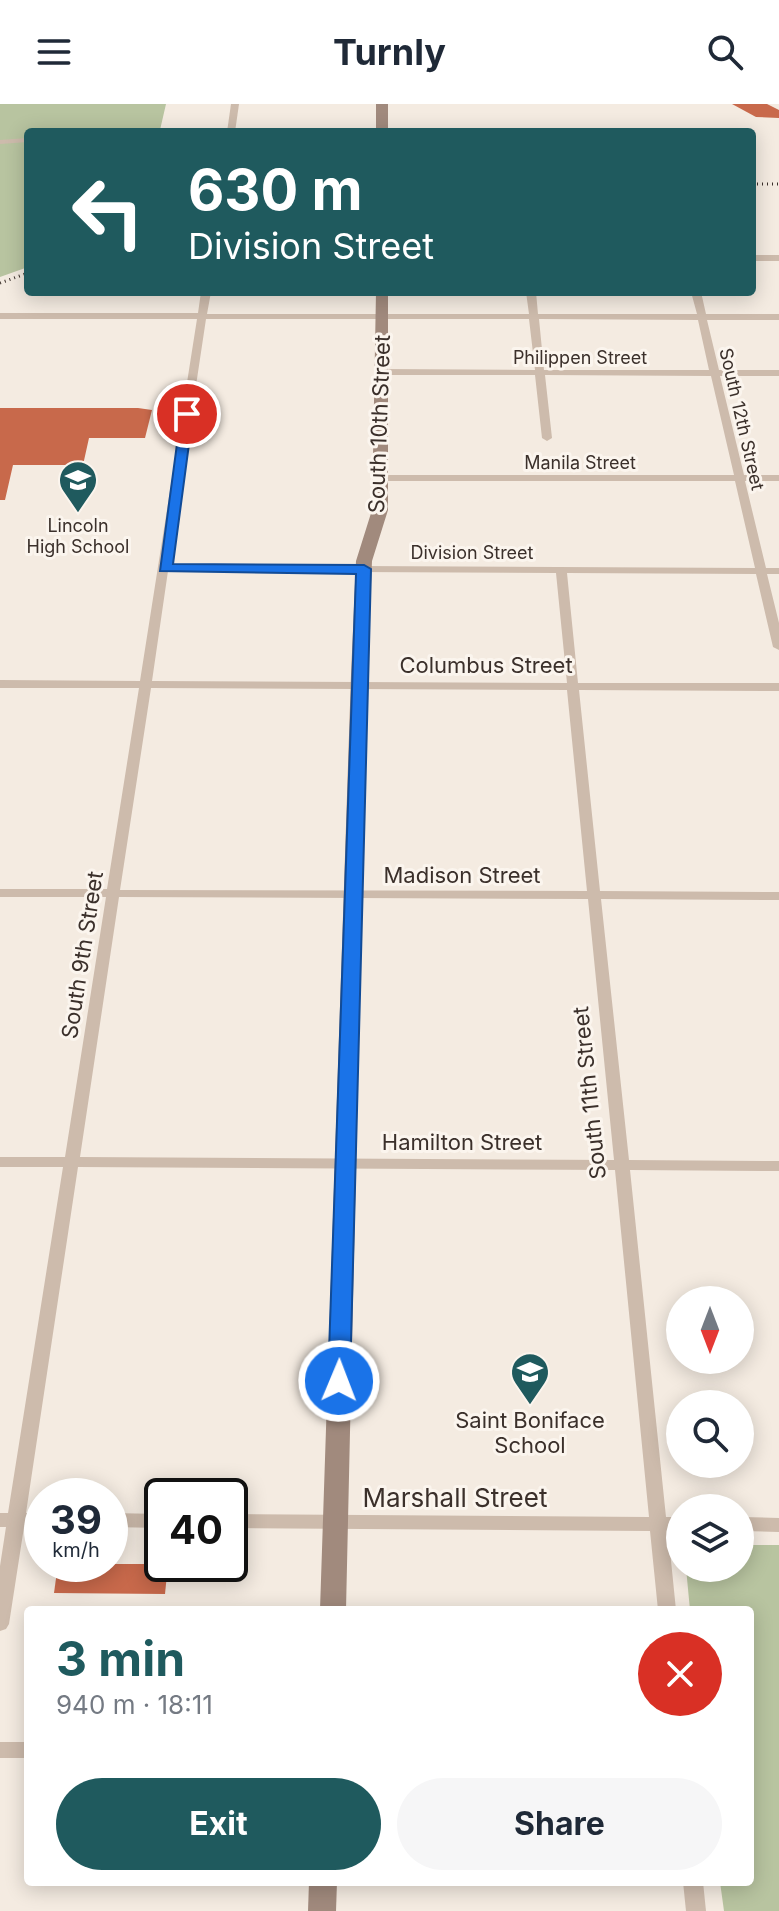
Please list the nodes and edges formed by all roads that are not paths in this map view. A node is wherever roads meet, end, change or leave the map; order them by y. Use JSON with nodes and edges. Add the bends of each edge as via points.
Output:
{"nodes":[{"id":1,"x":235,"y":104,"type":"edge"},
{"id":2,"x":382,"y":104,"type":"edge"},
{"id":3,"x":232,"y":128,"type":"edge"},
{"id":4,"x":382,"y":128,"type":"edge"},
{"id":5,"x":24,"y":140,"type":"edge"},
{"id":6,"x":0,"y":142,"type":"edge"},
{"id":7,"x":756,"y":258,"type":"edge"},
{"id":8,"x":779,"y":258,"type":"edge"},
{"id":9,"x":206,"y":296,"type":"edge"},
{"id":10,"x":382,"y":296,"type":"edge"},
{"id":11,"x":531,"y":296,"type":"edge"},
{"id":12,"x":697,"y":296,"type":"edge"},
{"id":13,"x":0,"y":316,"type":"edge"},
{"id":14,"x":203,"y":316,"type":"junction"},
{"id":15,"x":382,"y":316,"type":"junction"},
{"id":16,"x":533,"y":316,"type":"junction"},
{"id":17,"x":702,"y":317,"type":"junction"},
{"id":18,"x":779,"y":317,"type":"edge"},
{"id":19,"x":381,"y":372,"type":"junction"},
{"id":20,"x":541,"y":373,"type":"junction"},
{"id":21,"x":714,"y":373,"type":"junction"},
{"id":22,"x":779,"y":373,"type":"edge"},
{"id":23,"x":547,"y":438,"type":"dead end"},
{"id":24,"x":381,"y":478,"type":"junction"},
{"id":25,"x":740,"y":478,"type":"junction"},
{"id":26,"x":779,"y":478,"type":"edge"},
{"id":27,"x":165,"y":568,"type":"junction"},
{"id":28,"x":364,"y":569,"type":"junction"},
{"id":29,"x":561,"y":571,"type":"junction"},
{"id":30,"x":762,"y":571,"type":"junction"},
{"id":31,"x":779,"y":571,"type":"edge"},
{"id":32,"x":779,"y":647,"type":"edge"},
{"id":33,"x":0,"y":684,"type":"edge"},
{"id":34,"x":147,"y":684,"type":"junction"},
{"id":35,"x":359,"y":685,"type":"junction"},
{"id":36,"x":572,"y":686,"type":"junction"},
{"id":37,"x":779,"y":687,"type":"edge"},
{"id":38,"x":0,"y":893,"type":"edge"},
{"id":39,"x":113,"y":893,"type":"junction"},
{"id":40,"x":353,"y":894,"type":"junction"},
{"id":41,"x":593,"y":896,"type":"junction"},
{"id":42,"x":779,"y":896,"type":"edge"},
{"id":43,"x":0,"y":1162,"type":"edge"},
{"id":44,"x":72,"y":1163,"type":"junction"},
{"id":45,"x":343,"y":1163,"type":"junction"},
{"id":46,"x":621,"y":1164,"type":"junction"},
{"id":47,"x":779,"y":1166,"type":"edge"},
{"id":48,"x":8,"y":1520,"type":"edge"},
{"id":49,"x":248,"y":1521,"type":"edge"},
{"id":50,"x":337,"y":1522,"type":"junction"},
{"id":51,"x":656,"y":1524,"type":"junction"},
{"id":52,"x":666,"y":1524,"type":"edge"},
{"id":53,"x":754,"y":1524,"type":"edge"},
{"id":54,"x":779,"y":1525,"type":"edge"},
{"id":55,"x":333,"y":1606,"type":"edge"},
{"id":56,"x":666,"y":1606,"type":"edge"},
{"id":57,"x":0,"y":1624,"type":"edge"},
{"id":58,"x":0,"y":1750,"type":"edge"},
{"id":59,"x":24,"y":1750,"type":"edge"},
{"id":60,"x":323,"y":1886,"type":"edge"},
{"id":61,"x":693,"y":1886,"type":"edge"},
{"id":62,"x":322,"y":1911,"type":"edge"},
{"id":63,"x":696,"y":1911,"type":"edge"}],
"edges":[{"from":1,"to":3,"type":"street"},
{"from":2,"to":4,"type":"street"},
{"from":5,"to":6,"type":"street"},
{"from":7,"to":8,"type":"street"},
{"from":9,"to":14,"type":"street","name":"South 9th Street"},
{"from":10,"to":15,"type":"street","name":"South 10th Street"},
{"from":11,"to":16,"type":"street"},
{"from":12,"to":17,"type":"street","name":"South 12th Street"},
{"from":13,"to":14,"type":"street"},
{"from":14,"to":15,"type":"street"},
{"from":14,"to":27,"type":"street","name":"South 9th Street"},
{"from":15,"to":16,"type":"street"},
{"from":15,"to":19,"type":"street","name":"South 10th Street"},
{"from":16,"to":17,"type":"street"},
{"from":16,"to":20,"type":"street"},
{"from":17,"to":18,"type":"street"},
{"from":17,"to":21,"type":"street","name":"South 12th Street"},
{"from":19,"to":20,"type":"street","name":"Philippen Street"},
{"from":19,"to":24,"type":"street","name":"South 10th Street"},
{"from":20,"to":21,"type":"street","name":"Philippen Street"},
{"from":20,"to":23,"type":"street"},
{"from":21,"to":22,"type":"street","name":"Philippen Street"},
{"from":21,"to":25,"type":"street","name":"South 12th Street"},
{"from":24,"to":25,"type":"street","name":"Manila Street"},
{"from":24,"to":28,"type":"street","name":"South 10th Street","via":[[380,510]]},
{"from":25,"to":26,"type":"street","name":"Manila Street"},
{"from":25,"to":30,"type":"street","name":"South 12th Street"},
{"from":27,"to":28,"type":"street","name":"Division Street"},
{"from":27,"to":34,"type":"street","name":"South 9th Street"},
{"from":28,"to":29,"type":"street","name":"Division Street"},
{"from":28,"to":35,"type":"street","name":"South 10th Street"},
{"from":29,"to":30,"type":"street","name":"Division Street"},
{"from":29,"to":36,"type":"street","name":"South 11th Street"},
{"from":30,"to":31,"type":"street","name":"Division Street"},
{"from":30,"to":32,"type":"street","name":"South 12th Street"},
{"from":33,"to":34,"type":"street","name":"Columbus Street"},
{"from":34,"to":35,"type":"street","name":"Columbus Street"},
{"from":34,"to":39,"type":"street","name":"South 9th Street"},
{"from":35,"to":36,"type":"street","name":"Columbus Street"},
{"from":35,"to":40,"type":"street","name":"South 10th Street"},
{"from":36,"to":37,"type":"street","name":"Columbus Street"},
{"from":36,"to":41,"type":"street","name":"South 11th Street"},
{"from":38,"to":39,"type":"street","name":"Madison Street"},
{"from":39,"to":40,"type":"street","name":"Madison Street"},
{"from":39,"to":44,"type":"street","name":"South 9th Street"},
{"from":40,"to":41,"type":"street","name":"Madison Street"},
{"from":40,"to":45,"type":"street","name":"South 10th Street"},
{"from":41,"to":42,"type":"street","name":"Madison Street"},
{"from":41,"to":46,"type":"street","name":"South 11th Street"},
{"from":43,"to":44,"type":"street","name":"Hamilton Street"},
{"from":44,"to":45,"type":"street","name":"Hamilton Street"},
{"from":44,"to":48,"type":"street","name":"South 9th Street"},
{"from":45,"to":46,"type":"street","name":"Hamilton Street"},
{"from":45,"to":50,"type":"street","name":"South 10th Street"},
{"from":46,"to":47,"type":"street","name":"Hamilton Street"},
{"from":46,"to":51,"type":"street","name":"South 11th Street"},
{"from":48,"to":57,"type":"street","name":"South 9th Street"},
{"from":49,"to":50,"type":"street","name":"Marshall Street"},
{"from":50,"to":51,"type":"street","name":"Marshall Street"},
{"from":50,"to":55,"type":"street","name":"South 10th Street"},
{"from":51,"to":52,"type":"street","name":"Marshall Street"},
{"from":51,"to":56,"type":"street","name":"South 11th Street"},
{"from":53,"to":54,"type":"street"},
{"from":58,"to":59,"type":"street"},
{"from":60,"to":62,"type":"street"},
{"from":61,"to":63,"type":"street"}]}
